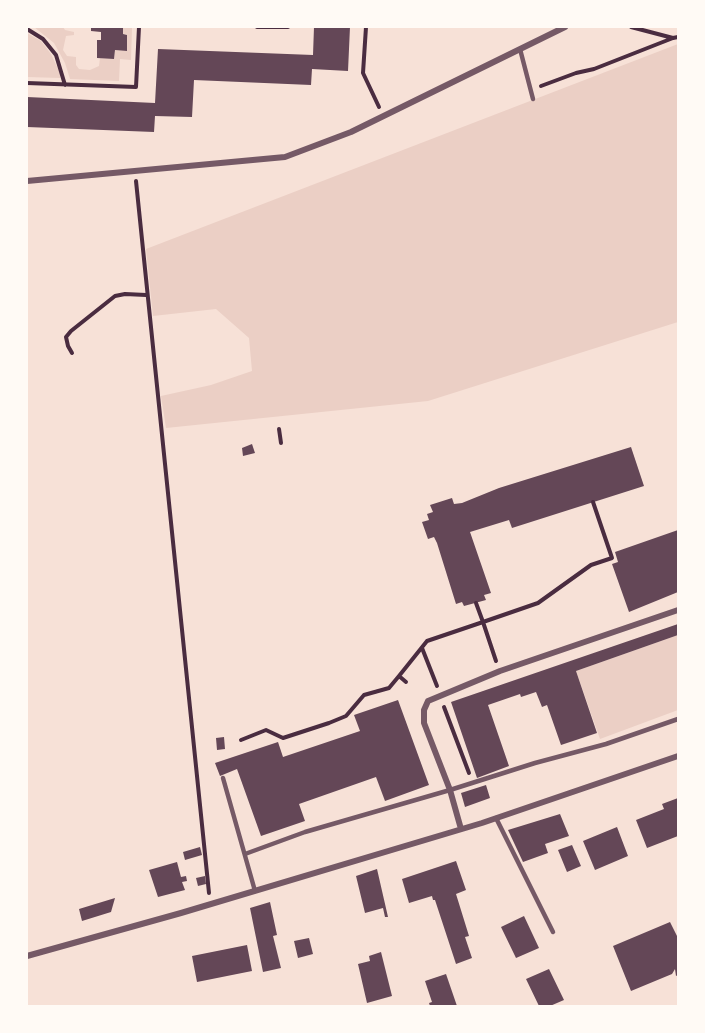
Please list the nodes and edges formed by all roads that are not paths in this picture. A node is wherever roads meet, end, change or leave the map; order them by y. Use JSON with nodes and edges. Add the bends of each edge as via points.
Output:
{"nodes":[{"id":1,"x":565,"y":27,"type":"edge"},
{"id":2,"x":520,"y":49,"type":"junction"},
{"id":3,"x":532,"y":99,"type":"dead end"},
{"id":4,"x":27,"y":181,"type":"edge"},
{"id":5,"x":678,"y":610,"type":"edge"},
{"id":6,"x":678,"y":719,"type":"edge"},
{"id":7,"x":678,"y":756,"type":"edge"},
{"id":8,"x":223,"y":778,"type":"dead end"},
{"id":9,"x":450,"y":790,"type":"junction"},
{"id":10,"x":496,"y":818,"type":"junction"},
{"id":11,"x":461,"y":829,"type":"junction"},
{"id":12,"x":244,"y":854,"type":"junction"},
{"id":13,"x":255,"y":891,"type":"junction"},
{"id":14,"x":553,"y":932,"type":"dead end"},
{"id":15,"x":27,"y":956,"type":"edge"}],
"edges":[{"from":1,"to":2,"type":"street"},
{"from":2,"to":3,"type":"lane"},
{"from":2,"to":4,"type":"street","via":[[351,132],[285,158]]},
{"from":5,"to":9,"type":"street","via":[[500,671],[428,701],[424,723]]},
{"from":6,"to":9,"type":"lane"},
{"from":7,"to":10,"type":"street"},
{"from":8,"to":12,"type":"lane"},
{"from":9,"to":11,"type":"street"},
{"from":9,"to":12,"type":"lane"},
{"from":10,"to":11,"type":"street"},
{"from":10,"to":14,"type":"lane"},
{"from":11,"to":13,"type":"street"},
{"from":12,"to":13,"type":"lane"},
{"from":13,"to":15,"type":"street"}]}
